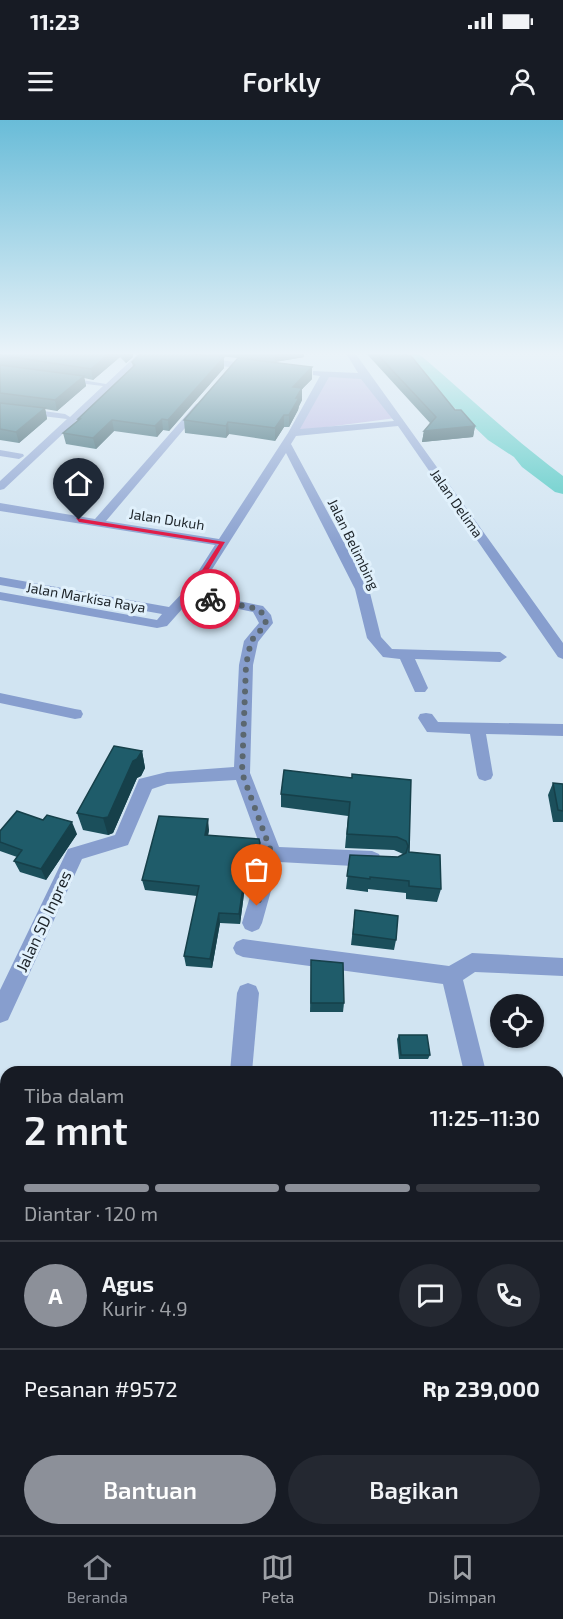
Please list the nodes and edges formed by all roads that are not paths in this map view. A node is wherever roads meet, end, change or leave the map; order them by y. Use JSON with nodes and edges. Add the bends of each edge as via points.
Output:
{"nodes":[{"id":1,"x":62,"y":419,"type":"edge"},
{"id":2,"x":72,"y":419,"type":"edge"},
{"id":3,"x":188,"y":419,"type":"edge"},
{"id":4,"x":301,"y":419,"type":"edge"},
{"id":5,"x":398,"y":419,"type":"edge"},
{"id":6,"x":401,"y":423,"type":"junction"},
{"id":7,"x":290,"y":438,"type":"junction"},
{"id":8,"x":0,"y":453,"type":"edge"},
{"id":9,"x":19,"y":456,"type":"junction"},
{"id":10,"x":0,"y":473,"type":"edge"},
{"id":11,"x":0,"y":487,"type":"edge"},
{"id":12,"x":0,"y":507,"type":"edge"},
{"id":13,"x":98,"y":523,"type":"junction"},
{"id":14,"x":223,"y":543,"type":"junction"},
{"id":15,"x":0,"y":581,"type":"edge"},
{"id":16,"x":189,"y":595,"type":"junction"},
{"id":17,"x":0,"y":596,"type":"edge"},
{"id":18,"x":173,"y":612,"type":"junction"},
{"id":19,"x":563,"y":654,"type":"edge"},
{"id":20,"x":406,"y":656,"type":"junction"},
{"id":21,"x":500,"y":657,"type":"dead end"},
{"id":22,"x":420,"y":688,"type":"dead end"},
{"id":23,"x":0,"y":698,"type":"edge"},
{"id":24,"x":75,"y":714,"type":"dead end"},
{"id":25,"x":426,"y":718,"type":"dead end"},
{"id":26,"x":477,"y":728,"type":"junction"},
{"id":27,"x":563,"y":730,"type":"edge"},
{"id":28,"x":242,"y":773,"type":"junction"},
{"id":29,"x":485,"y":775,"type":"dead end"},
{"id":30,"x":272,"y":854,"type":"junction"},
{"id":31,"x":394,"y":860,"type":"edge"},
{"id":32,"x":252,"y":923,"type":"dead end"},
{"id":33,"x":243,"y":948,"type":"dead end"},
{"id":34,"x":563,"y":967,"type":"edge"},
{"id":35,"x":452,"y":976,"type":"junction"},
{"id":36,"x":248,"y":993,"type":"dead end"},
{"id":37,"x":0,"y":1013,"type":"edge"},
{"id":38,"x":242,"y":1066,"type":"edge"},
{"id":39,"x":474,"y":1066,"type":"edge"}],
"edges":[{"from":1,"to":9,"type":"street"},
{"from":2,"to":11,"type":"street"},
{"from":3,"to":13,"type":"street"},
{"from":4,"to":7,"type":"street"},
{"from":5,"to":6,"type":"street","name":"Jalan Delima"},
{"from":6,"to":7,"type":"street"},
{"from":6,"to":19,"type":"street","name":"Jalan Delima"},
{"from":7,"to":14,"type":"street"},
{"from":7,"to":20,"type":"street","name":"Jalan Belimbing","via":[[362,589],[374,638],[388,654]]},
{"from":8,"to":9,"type":"street"},
{"from":9,"to":10,"type":"street"},
{"from":12,"to":13,"type":"street","name":"Jalan Dukuh"},
{"from":13,"to":14,"type":"street","name":"Jalan Dukuh"},
{"from":14,"to":16,"type":"street"},
{"from":15,"to":18,"type":"street","name":"Jalan Markisa Raya"},
{"from":16,"to":18,"type":"street"},
{"from":16,"to":28,"type":"street","via":[[258,609],[264,615],[266,624],[251,641],[246,665]]},
{"from":17,"to":18,"type":"street","name":"Jalan Markisa Raya","via":[[157,624]]},
{"from":20,"to":21,"type":"street","name":"Jalan Belimbing"},
{"from":20,"to":22,"type":"street"},
{"from":23,"to":24,"type":"street"},
{"from":25,"to":26,"type":"street","via":[[434,728]]},
{"from":26,"to":27,"type":"street"},
{"from":26,"to":29,"type":"street"},
{"from":28,"to":30,"type":"street"},
{"from":28,"to":37,"type":"street","name":"Jalan SD Inpres","via":[[167,778],[145,784],[122,840],[75,854]]},
{"from":30,"to":31,"type":"street"},
{"from":30,"to":32,"type":"street"},
{"from":33,"to":35,"type":"street"},
{"from":34,"to":35,"type":"street","via":[[472,962]]},
{"from":35,"to":39,"type":"street"},
{"from":36,"to":38,"type":"street"}]}
